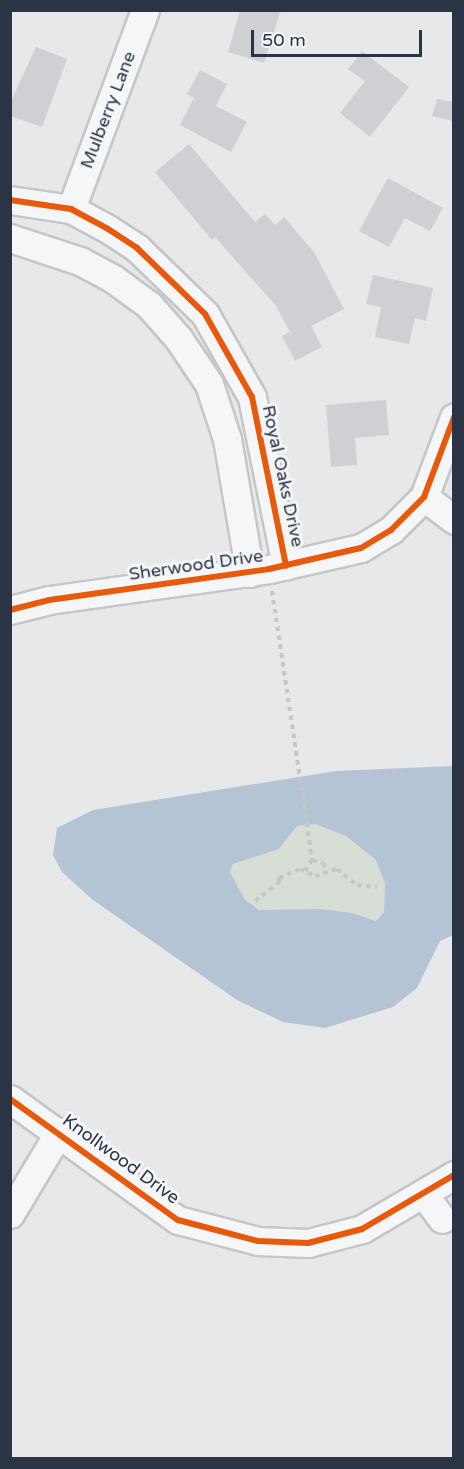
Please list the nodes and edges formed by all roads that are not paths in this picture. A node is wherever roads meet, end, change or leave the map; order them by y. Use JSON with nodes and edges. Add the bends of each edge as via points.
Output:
{"nodes":[{"id":1,"x":145,"y":10,"type":"edge"},
{"id":2,"x":10,"y":200,"type":"edge"},
{"id":3,"x":70,"y":209,"type":"junction"},
{"id":4,"x":22,"y":241,"type":"edge"},
{"id":5,"x":80,"y":261,"type":"junction"},
{"id":6,"x":453,"y":417,"type":"edge"},
{"id":7,"x":424,"y":497,"type":"junction"},
{"id":8,"x":453,"y":520,"type":"edge"},
{"id":9,"x":268,"y":569,"type":"junction"},
{"id":10,"x":10,"y":610,"type":"edge"},
{"id":11,"x":10,"y":1099,"type":"edge"},
{"id":12,"x":59,"y":1132,"type":"junction"},
{"id":13,"x":453,"y":1174,"type":"edge"},
{"id":14,"x":424,"y":1195,"type":"junction"},
{"id":15,"x":10,"y":1214,"type":"edge"},
{"id":16,"x":442,"y":1219,"type":"dead end"}],
"edges":[{"from":1,"to":3,"type":"street","name":"Mulberry Lane"},
{"from":2,"to":3,"type":"street","name":"Royal Oaks Drive"},
{"from":3,"to":4,"type":"street","via":[[57,210],[42,220]]},
{"from":3,"to":5,"type":"street","via":[[81,222]]},
{"from":3,"to":9,"type":"street","name":"Royal Oaks Drive","via":[[137,248],[180,286],[205,314],[232,356],[252,397]]},
{"from":4,"to":5,"type":"street"},
{"from":5,"to":9,"type":"street","via":[[149,305],[178,338],[209,384]]},
{"from":6,"to":7,"type":"street","name":"Sherwood Drive"},
{"from":7,"to":8,"type":"street"},
{"from":7,"to":9,"type":"street","name":"Sherwood Drive","via":[[391,530],[361,548]]},
{"from":9,"to":10,"type":"street","name":"Sherwood Drive","via":[[49,600]]},
{"from":11,"to":12,"type":"street","name":"Knollwood Drive"},
{"from":12,"to":14,"type":"street","name":"Knollwood Drive","via":[[178,1220],[258,1241],[308,1243],[362,1229]]},
{"from":12,"to":15,"type":"street","name":"Knollwood Drive"},
{"from":13,"to":14,"type":"street","name":"Knollwood Drive"},
{"from":14,"to":16,"type":"street"}]}
